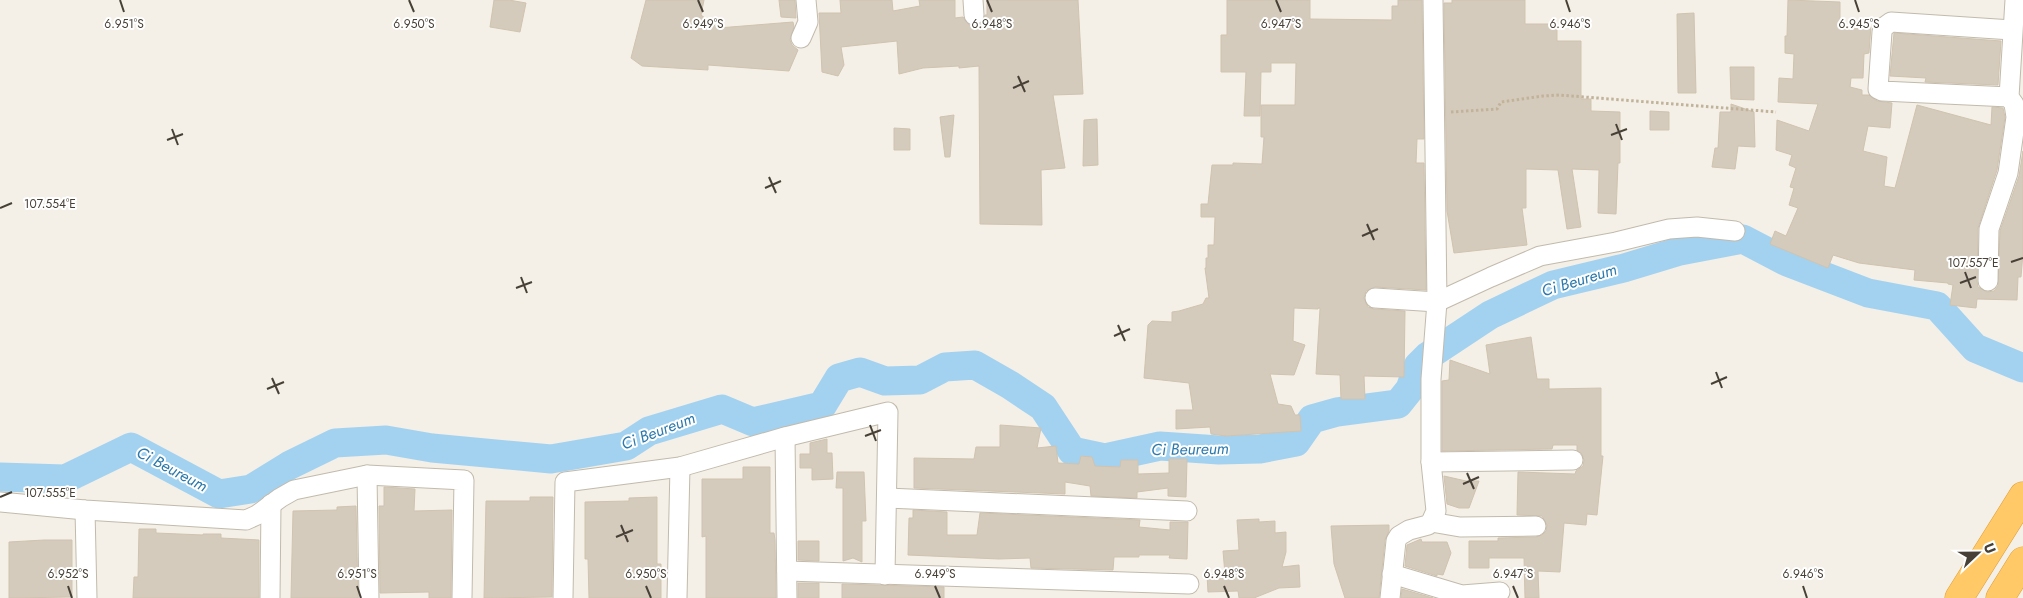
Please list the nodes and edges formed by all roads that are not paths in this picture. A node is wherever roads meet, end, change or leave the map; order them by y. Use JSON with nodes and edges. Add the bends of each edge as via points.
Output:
{"nodes":[{"id":1,"x":806,"y":0,"type":"edge"},
{"id":2,"x":1433,"y":0,"type":"edge"},
{"id":3,"x":2015,"y":0,"type":"edge"},
{"id":4,"x":801,"y":38,"type":"dead end"},
{"id":5,"x":2016,"y":38,"type":"edge"},
{"id":6,"x":2008,"y":97,"type":"junction"},
{"id":7,"x":1735,"y":231,"type":"dead end"},
{"id":8,"x":1988,"y":281,"type":"dead end"},
{"id":9,"x":1375,"y":298,"type":"dead end"},
{"id":10,"x":1437,"y":302,"type":"junction"},
{"id":11,"x":785,"y":436,"type":"junction"},
{"id":12,"x":1573,"y":460,"type":"dead end"},
{"id":13,"x":1432,"y":462,"type":"junction"},
{"id":14,"x":680,"y":466,"type":"junction"},
{"id":15,"x":367,"y":475,"type":"junction"},
{"id":16,"x":2023,"y":496,"type":"edge"},
{"id":17,"x":887,"y":498,"type":"junction"},
{"id":18,"x":0,"y":502,"type":"edge"},
{"id":19,"x":271,"y":504,"type":"junction"},
{"id":20,"x":86,"y":510,"type":"junction"},
{"id":21,"x":1187,"y":511,"type":"dead end"},
{"id":22,"x":1431,"y":522,"type":"junction"},
{"id":23,"x":1536,"y":526,"type":"dead end"},
{"id":24,"x":2023,"y":561,"type":"edge"},
{"id":25,"x":787,"y":571,"type":"junction"},
{"id":26,"x":1392,"y":574,"type":"junction"},
{"id":27,"x":885,"y":575,"type":"junction"},
{"id":28,"x":1189,"y":584,"type":"dead end"},
{"id":29,"x":1500,"y":592,"type":"dead end"},
{"id":30,"x":87,"y":598,"type":"edge"},
{"id":31,"x":270,"y":598,"type":"edge"},
{"id":32,"x":369,"y":598,"type":"edge"},
{"id":33,"x":462,"y":598,"type":"edge"},
{"id":34,"x":563,"y":598,"type":"edge"},
{"id":35,"x":677,"y":598,"type":"edge"},
{"id":36,"x":787,"y":598,"type":"edge"},
{"id":37,"x":1390,"y":598,"type":"edge"},
{"id":38,"x":1959,"y":598,"type":"edge"},
{"id":39,"x":2000,"y":598,"type":"edge"}],
"edges":[{"from":1,"to":4,"type":"street","via":[[808,22]]},
{"from":2,"to":10,"type":"street"},
{"from":3,"to":5,"type":"street"},
{"from":5,"to":6,"type":"street"},
{"from":5,"to":6,"type":"street","via":[[1891,22],[1882,32],[1878,89]]},
{"from":6,"to":8,"type":"street","via":[[2014,104],[2016,117],[2008,173],[1989,229]]},
{"from":7,"to":10,"type":"street","via":[[1697,227],[1669,229],[1540,256]]},
{"from":9,"to":10,"type":"street"},
{"from":10,"to":13,"type":"street","via":[[1432,380]]},
{"from":11,"to":14,"type":"street"},
{"from":11,"to":17,"type":"street","via":[[888,412]]},
{"from":11,"to":25,"type":"street"},
{"from":12,"to":13,"type":"street"},
{"from":13,"to":22,"type":"street","via":[[1436,511]]},
{"from":14,"to":34,"type":"street","via":[[565,482]]},
{"from":14,"to":35,"type":"street"},
{"from":15,"to":19,"type":"street","via":[[294,490]]},
{"from":15,"to":32,"type":"street"},
{"from":15,"to":33,"type":"street","via":[[464,480]]},
{"from":16,"to":38,"type":"highway"},
{"from":17,"to":21,"type":"street"},
{"from":17,"to":27,"type":"street"},
{"from":18,"to":20,"type":"street"},
{"from":19,"to":20,"type":"street","via":[[246,520]]},
{"from":19,"to":31,"type":"street"},
{"from":20,"to":30,"type":"street"},
{"from":22,"to":23,"type":"street","via":[[1460,527]]},
{"from":22,"to":26,"type":"street","via":[[1399,536],[1394,546]]},
{"from":24,"to":39,"type":"highway"},
{"from":25,"to":27,"type":"street"},
{"from":25,"to":36,"type":"street"},
{"from":26,"to":29,"type":"street","via":[[1462,596]]},
{"from":26,"to":37,"type":"street"},
{"from":27,"to":28,"type":"street"}]}
